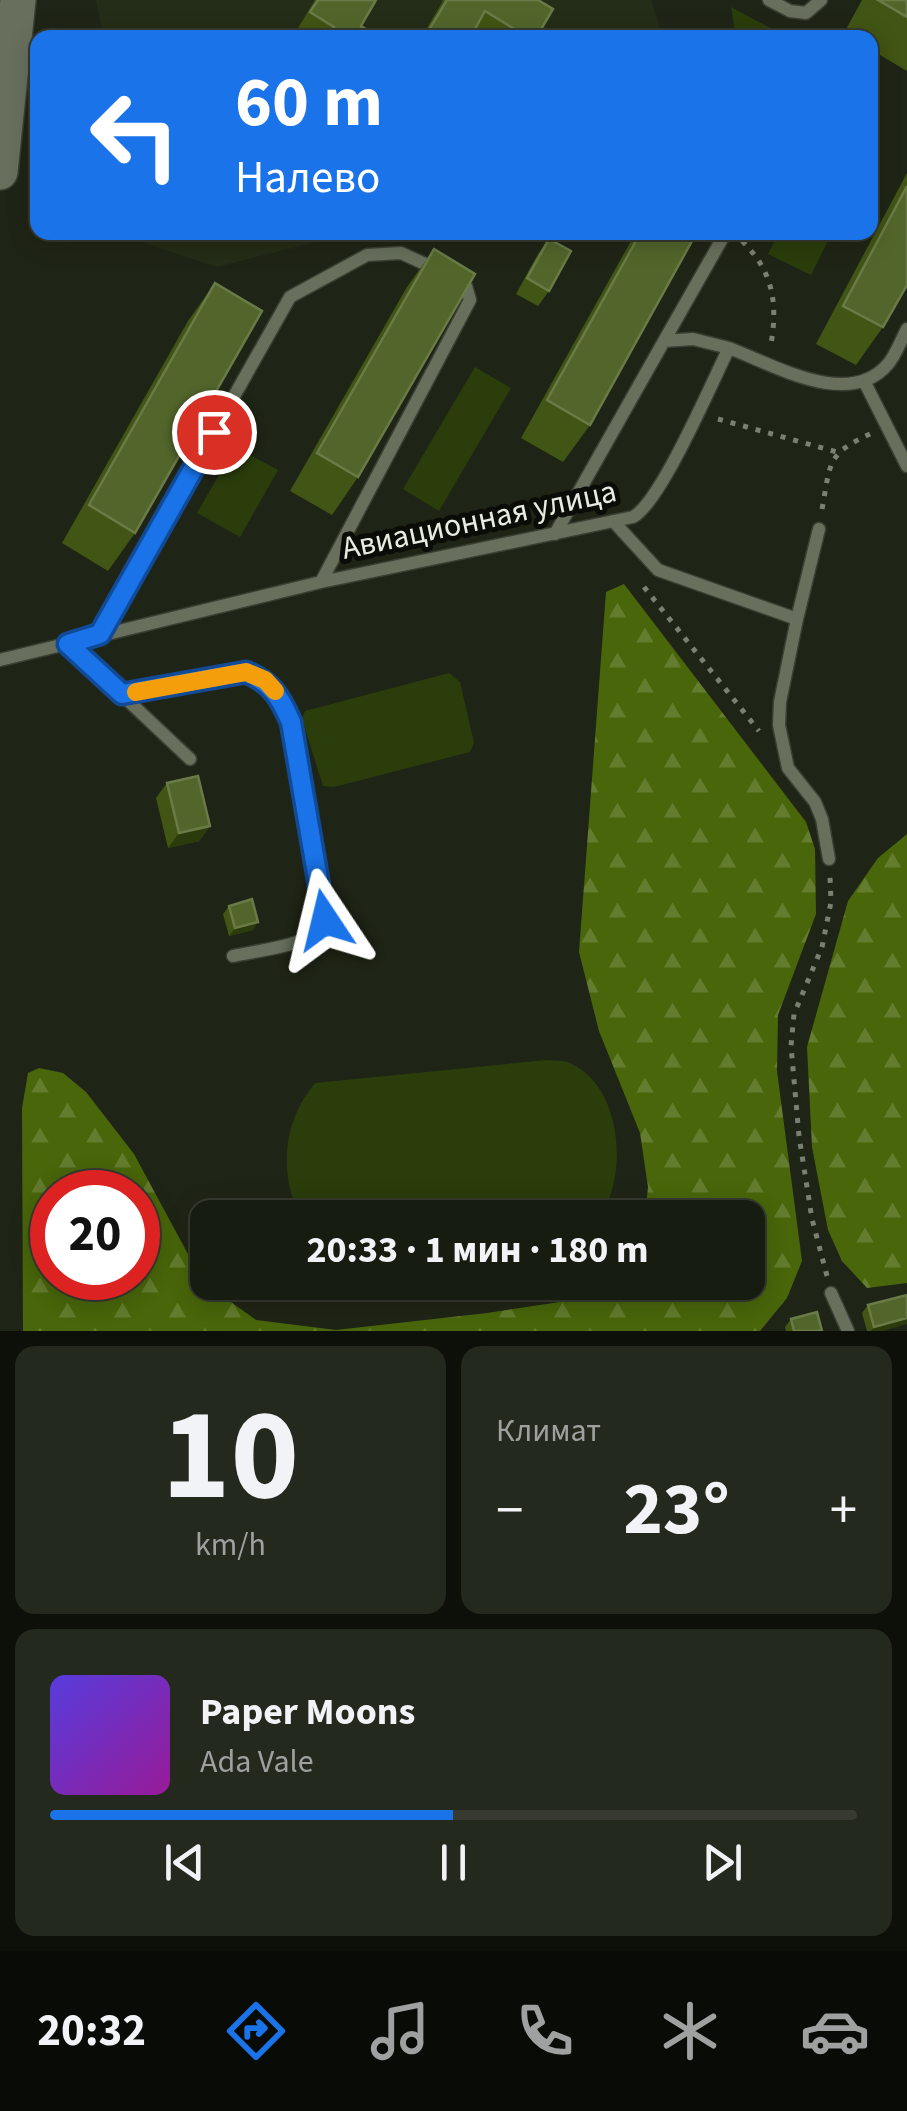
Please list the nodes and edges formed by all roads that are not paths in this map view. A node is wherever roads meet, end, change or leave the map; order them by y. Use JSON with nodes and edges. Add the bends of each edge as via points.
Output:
{"nodes":[{"id":1,"x":18,"y":0,"type":"edge"},
{"id":2,"x":769,"y":0,"type":"edge"},
{"id":3,"x":820,"y":0,"type":"edge"},
{"id":4,"x":0,"y":172,"type":"edge"},
{"id":5,"x":722,"y":240,"type":"edge"},
{"id":6,"x":907,"y":330,"type":"edge"},
{"id":7,"x":664,"y":341,"type":"junction"},
{"id":8,"x":728,"y":348,"type":"junction"},
{"id":9,"x":864,"y":381,"type":"junction"},
{"id":10,"x":907,"y":466,"type":"edge"},
{"id":11,"x":613,"y":522,"type":"junction"},
{"id":12,"x":819,"y":529,"type":"road end"},
{"id":13,"x":555,"y":534,"type":"junction"},
{"id":14,"x":321,"y":582,"type":"junction"},
{"id":15,"x":797,"y":619,"type":"junction"},
{"id":16,"x":100,"y":634,"type":"junction"},
{"id":17,"x":68,"y":644,"type":"junction"},
{"id":18,"x":0,"y":660,"type":"edge"},
{"id":19,"x":122,"y":694,"type":"junction"},
{"id":20,"x":190,"y":759,"type":"dead end"},
{"id":21,"x":829,"y":859,"type":"road end"},
{"id":22,"x":233,"y":956,"type":"dead end"},
{"id":23,"x":831,"y":1293,"type":"road end"},
{"id":24,"x":848,"y":1331,"type":"edge"}],
"edges":[{"from":1,"to":4,"type":"street"},
{"from":2,"to":3,"type":"lane","via":[[806,13]]},
{"from":5,"to":7,"type":"lane"},
{"from":6,"to":9,"type":"lane","via":[[888,364]]},
{"from":7,"to":8,"type":"lane"},
{"from":7,"to":13,"type":"lane"},
{"from":8,"to":9,"type":"lane","via":[[834,386]]},
{"from":8,"to":11,"type":"lane","name":"Авиационная улица","via":[[646,504]]},
{"from":9,"to":10,"type":"lane"},
{"from":11,"to":13,"type":"lane","name":"Авиационная улица"},
{"from":11,"to":15,"type":"lane","via":[[658,570]]},
{"from":12,"to":15,"type":"lane"},
{"from":13,"to":14,"type":"lane","name":"Авиационная улица"},
{"from":14,"to":16,"type":"lane","name":"Авиационная улица"},
{"from":14,"to":16,"type":"lane","via":[[470,300],[466,286],[401,254],[368,255],[290,298]]},
{"from":15,"to":21,"type":"lane","via":[[779,725],[788,768],[815,802]]},
{"from":16,"to":17,"type":"lane","name":"Авиационная улица"},
{"from":17,"to":18,"type":"lane","name":"Авиационная улица"},
{"from":17,"to":19,"type":"lane"},
{"from":19,"to":20,"type":"lane"},
{"from":19,"to":22,"type":"lane","via":[[246,672],[280,696],[291,722],[325,920],[310,938]]},
{"from":23,"to":24,"type":"lane"}]}
